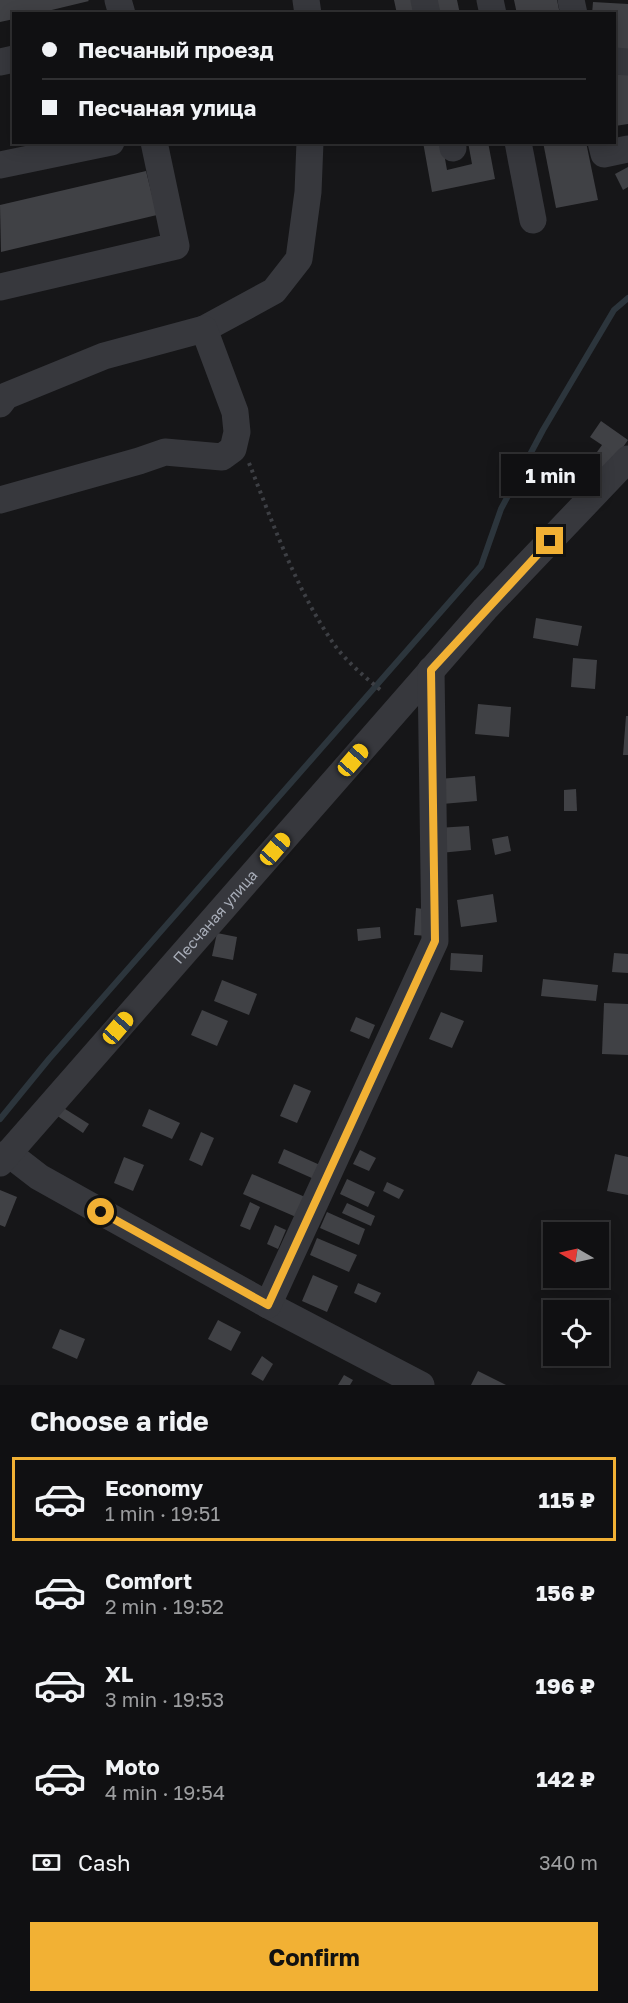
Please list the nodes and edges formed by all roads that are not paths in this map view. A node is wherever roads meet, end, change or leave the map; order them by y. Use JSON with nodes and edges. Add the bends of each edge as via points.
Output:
{"nodes":[{"id":1,"x":101,"y":144,"type":"edge"},
{"id":2,"x":154,"y":144,"type":"edge"},
{"id":3,"x":310,"y":144,"type":"edge"},
{"id":4,"x":518,"y":144,"type":"edge"},
{"id":5,"x":602,"y":144,"type":"edge"},
{"id":6,"x":628,"y":149,"type":"edge"},
{"id":7,"x":0,"y":165,"type":"edge"},
{"id":8,"x":533,"y":220,"type":"dead end"},
{"id":9,"x":0,"y":287,"type":"edge"},
{"id":10,"x":204,"y":328,"type":"junction"},
{"id":11,"x":0,"y":404,"type":"edge"},
{"id":12,"x":628,"y":459,"type":"edge"},
{"id":13,"x":0,"y":500,"type":"edge"},
{"id":14,"x":431,"y":670,"type":"junction"},
{"id":15,"x":4,"y":1158,"type":"edge"},
{"id":16,"x":268,"y":1305,"type":"junction"},
{"id":17,"x":421,"y":1385,"type":"edge"}],
"edges":[{"from":1,"to":7,"type":"street"},
{"from":2,"to":9,"type":"street","via":[[176,246]]},
{"from":3,"to":10,"type":"street","via":[[299,259],[274,291]]},
{"from":4,"to":8,"type":"street"},
{"from":5,"to":6,"type":"street","via":[[604,154]]},
{"from":10,"to":11,"type":"street","via":[[104,356],[6,396]]},
{"from":10,"to":13,"type":"street","via":[[235,412],[237,432],[233,449],[222,457],[165,452]]},
{"from":12,"to":14,"type":"street","name":"Песчаная улица"},
{"from":14,"to":15,"type":"street","name":"Песчаная улица"},
{"from":14,"to":16,"type":"street","via":[[435,941]]},
{"from":15,"to":16,"type":"street"},
{"from":16,"to":17,"type":"street"}]}
